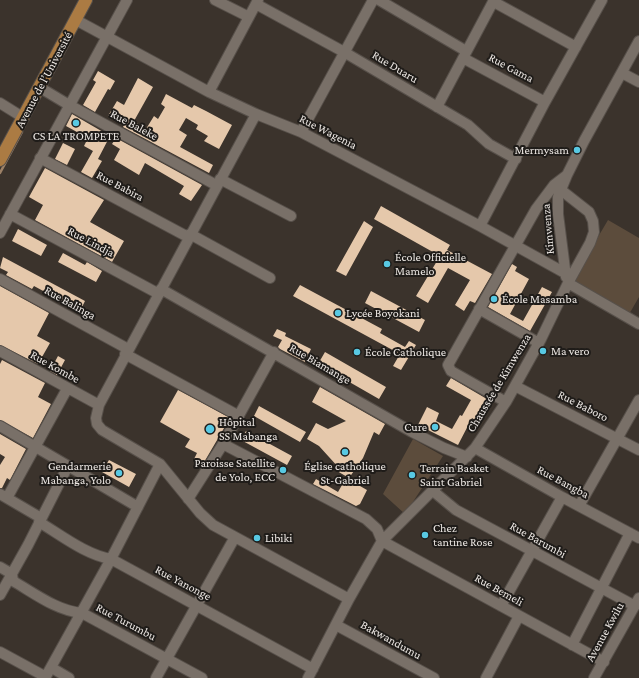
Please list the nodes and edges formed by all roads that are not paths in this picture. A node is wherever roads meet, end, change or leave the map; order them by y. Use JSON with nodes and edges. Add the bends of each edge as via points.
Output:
{"nodes":[{"id":1,"x":86,"y":0,"type":"edge"},
{"id":2,"x":127,"y":0,"type":"edge"},
{"id":3,"x":215,"y":0,"type":"edge"},
{"id":4,"x":373,"y":0,"type":"edge"},
{"id":5,"x":379,"y":0,"type":"edge"},
{"id":6,"x":602,"y":0,"type":"edge"},
{"id":7,"x":494,"y":1,"type":"edge"},
{"id":8,"x":257,"y":2,"type":"edge"},
{"id":9,"x":249,"y":17,"type":"junction"},
{"id":10,"x":76,"y":20,"type":"junction"},
{"id":11,"x":106,"y":36,"type":"junction"},
{"id":12,"x":639,"y":41,"type":"edge"},
{"id":13,"x":576,"y":47,"type":"junction"},
{"id":14,"x":344,"y":52,"type":"junction"},
{"id":15,"x":465,"y":54,"type":"junction"},
{"id":16,"x":622,"y":73,"type":"junction"},
{"id":17,"x":639,"y":82,"type":"edge"},
{"id":18,"x":39,"y":87,"type":"junction"},
{"id":19,"x":209,"y":92,"type":"junction"},
{"id":20,"x":545,"y":102,"type":"junction"},
{"id":21,"x":0,"y":103,"type":"edge"},
{"id":22,"x":69,"y":105,"type":"junction"},
{"id":23,"x":437,"y":107,"type":"junction"},
{"id":24,"x":256,"y":114,"type":"junction"},
{"id":25,"x":24,"y":118,"type":"junction"},
{"id":26,"x":301,"y":132,"type":"junction"},
{"id":27,"x":40,"y":158,"type":"junction"},
{"id":28,"x":516,"y":159,"type":"junction"},
{"id":29,"x":0,"y":160,"type":"edge"},
{"id":30,"x":567,"y":175,"type":"junction"},
{"id":31,"x":218,"y":182,"type":"junction"},
{"id":32,"x":561,"y":190,"type":"junction"},
{"id":33,"x":10,"y":214,"type":"junction"},
{"id":34,"x":291,"y":216,"type":"dead end"},
{"id":35,"x":480,"y":226,"type":"junction"},
{"id":36,"x":0,"y":233,"type":"edge"},
{"id":37,"x":189,"y":236,"type":"junction"},
{"id":38,"x":515,"y":246,"type":"junction"},
{"id":39,"x":270,"y":278,"type":"dead end"},
{"id":40,"x":567,"y":278,"type":"junction"},
{"id":41,"x":0,"y":279,"type":"edge"},
{"id":42,"x":160,"y":292,"type":"junction"},
{"id":43,"x":479,"y":309,"type":"junction"},
{"id":44,"x":639,"y":324,"type":"edge"},
{"id":45,"x":539,"y":343,"type":"junction"},
{"id":46,"x":0,"y":352,"type":"edge"},
{"id":47,"x":127,"y":352,"type":"junction"},
{"id":48,"x":274,"y":352,"type":"junction"},
{"id":49,"x":515,"y":386,"type":"junction"},
{"id":50,"x":67,"y":388,"type":"junction"},
{"id":51,"x":639,"y":400,"type":"edge"},
{"id":52,"x":506,"y":402,"type":"junction"},
{"id":53,"x":99,"y":405,"type":"junction"},
{"id":54,"x":239,"y":416,"type":"junction"},
{"id":55,"x":0,"y":426,"type":"edge"},
{"id":56,"x":616,"y":438,"type":"junction"},
{"id":57,"x":223,"y":444,"type":"junction"},
{"id":58,"x":34,"y":447,"type":"junction"},
{"id":59,"x":475,"y":448,"type":"junction"},
{"id":60,"x":639,"y":450,"type":"edge"},
{"id":61,"x":467,"y":457,"type":"junction"},
{"id":62,"x":160,"y":464,"type":"junction"},
{"id":63,"x":68,"y":466,"type":"junction"},
{"id":64,"x":433,"y":491,"type":"junction"},
{"id":65,"x":3,"y":496,"type":"edge"},
{"id":66,"x":562,"y":497,"type":"junction"},
{"id":67,"x":188,"y":499,"type":"junction"},
{"id":68,"x":579,"y":506,"type":"junction"},
{"id":69,"x":138,"y":507,"type":"junction"},
{"id":70,"x":40,"y":520,"type":"junction"},
{"id":71,"x":634,"y":535,"type":"edge"},
{"id":72,"x":235,"y":537,"type":"junction"},
{"id":73,"x":382,"y":541,"type":"junction"},
{"id":74,"x":532,"y":551,"type":"junction"},
{"id":75,"x":111,"y":559,"type":"junction"},
{"id":76,"x":0,"y":567,"type":"edge"},
{"id":77,"x":12,"y":574,"type":"junction"},
{"id":78,"x":601,"y":589,"type":"junction"},
{"id":79,"x":0,"y":595,"type":"edge"},
{"id":80,"x":349,"y":599,"type":"junction"},
{"id":81,"x":198,"y":606,"type":"junction"},
{"id":82,"x":501,"y":606,"type":"junction"},
{"id":83,"x":636,"y":609,"type":"edge"},
{"id":84,"x":82,"y":613,"type":"junction"},
{"id":85,"x":519,"y":616,"type":"junction"},
{"id":86,"x":336,"y":625,"type":"junction"},
{"id":87,"x":572,"y":645,"type":"junction"},
{"id":88,"x":0,"y":652,"type":"edge"},
{"id":89,"x":166,"y":658,"type":"junction"},
{"id":90,"x":604,"y":662,"type":"junction"},
{"id":91,"x":310,"y":674,"type":"edge"},
{"id":92,"x":48,"y":675,"type":"edge"},
{"id":93,"x":431,"y":677,"type":"edge"},
{"id":94,"x":69,"y":678,"type":"edge"},
{"id":95,"x":156,"y":678,"type":"edge"},
{"id":96,"x":202,"y":678,"type":"edge"},
{"id":97,"x":486,"y":678,"type":"edge"},
{"id":98,"x":595,"y":678,"type":"edge"}],
"edges":[{"from":1,"to":10,"type":"main road","name":"Avenue de l’Université"},
{"from":2,"to":11,"type":"street"},
{"from":3,"to":9,"type":"street"},
{"from":4,"to":14,"type":"street"},
{"from":5,"to":15,"type":"street","name":"Rue Gama"},
{"from":6,"to":13,"type":"street"},
{"from":7,"to":13,"type":"street"},
{"from":7,"to":15,"type":"street"},
{"from":8,"to":9,"type":"street"},
{"from":8,"to":14,"type":"street","name":"Rue Duaru"},
{"from":9,"to":19,"type":"street"},
{"from":10,"to":11,"type":"street","name":"Rue Wagenia"},
{"from":10,"to":18,"type":"main road","name":"Avenue de l’Université"},
{"from":11,"to":19,"type":"street","name":"Rue Wagenia"},
{"from":11,"to":22,"type":"street"},
{"from":12,"to":16,"type":"street"},
{"from":13,"to":20,"type":"street"},
{"from":14,"to":23,"type":"street","name":"Rue Duaru"},
{"from":14,"to":26,"type":"street"},
{"from":15,"to":20,"type":"street","name":"Rue Gama"},
{"from":15,"to":23,"type":"street"},
{"from":16,"to":17,"type":"street"},
{"from":16,"to":30,"type":"street"},
{"from":18,"to":22,"type":"street","name":"Rue Baleke"},
{"from":18,"to":25,"type":"main road","name":"Avenue de l’Université"},
{"from":19,"to":24,"type":"street","name":"Rue Wagenia"},
{"from":20,"to":28,"type":"street"},
{"from":21,"to":25,"type":"street"},
{"from":22,"to":27,"type":"street"},
{"from":22,"to":31,"type":"street","name":"Rue Baleke"},
{"from":23,"to":28,"type":"street","name":"Rue Duaru","via":[[468,125],[489,144]]},
{"from":24,"to":26,"type":"street","name":"Rue Wagenia"},
{"from":24,"to":31,"type":"street"},
{"from":25,"to":29,"type":"main road","name":"Avenue de l’Université"},
{"from":26,"to":35,"type":"street","name":"Rue Wagenia"},
{"from":27,"to":33,"type":"street"},
{"from":27,"to":37,"type":"street","name":"Rue Babira"},
{"from":28,"to":35,"type":"street"},
{"from":30,"to":32,"type":"street","name":"Kimwenza"},
{"from":30,"to":38,"type":"street","via":[[554,184],[546,194]]},
{"from":31,"to":34,"type":"street","name":"Rue Baleke"},
{"from":31,"to":37,"type":"street"},
{"from":32,"to":40,"type":"street","name":"Kimwenza","via":[[558,197],[558,214]]},
{"from":32,"to":40,"type":"street","name":"Chaussée de Kimwenza","via":[[589,212],[594,232],[590,243]]},
{"from":33,"to":36,"type":"street"},
{"from":33,"to":42,"type":"street","name":"Rue Lindja"},
{"from":35,"to":38,"type":"street","name":"Rue Wagenia"},
{"from":37,"to":39,"type":"street","name":"Rue Babira"},
{"from":37,"to":42,"type":"street"},
{"from":38,"to":40,"type":"street","name":"Rue Wagenia"},
{"from":38,"to":43,"type":"street"},
{"from":40,"to":44,"type":"street","name":"Rue Wagenia"},
{"from":40,"to":45,"type":"street","name":"Chaussée de Kimwenza"},
{"from":41,"to":47,"type":"street","name":"Rue Balinga"},
{"from":42,"to":47,"type":"street"},
{"from":42,"to":48,"type":"street","name":"Rue Biamange"},
{"from":43,"to":45,"type":"street"},
{"from":43,"to":52,"type":"street","via":[[450,360],[449,368]]},
{"from":45,"to":49,"type":"street","name":"Chaussée de Kimwenza"},
{"from":46,"to":50,"type":"street","name":"Rue Kombe"},
{"from":47,"to":53,"type":"street"},
{"from":47,"to":54,"type":"street","name":"Rue Balinga"},
{"from":48,"to":54,"type":"street"},
{"from":48,"to":61,"type":"street","name":"Rue Biamange","via":[[412,432]]},
{"from":49,"to":52,"type":"street","name":"Chaussée de Kimwenza"},
{"from":49,"to":56,"type":"street","name":"Rue Baboro"},
{"from":50,"to":53,"type":"street","name":"Rue Kombe"},
{"from":50,"to":58,"type":"street"},
{"from":51,"to":56,"type":"street"},
{"from":52,"to":59,"type":"street","name":"Chaussée de Kimwenza"},
{"from":53,"to":62,"type":"street","via":[[96,418],[102,430]]},
{"from":54,"to":57,"type":"street"},
{"from":55,"to":58,"type":"street"},
{"from":56,"to":60,"type":"street","name":"Rue Baboro"},
{"from":56,"to":68,"type":"street"},
{"from":57,"to":67,"type":"street"},
{"from":57,"to":73,"type":"street","via":[[366,519],[377,529]]},
{"from":58,"to":63,"type":"street"},
{"from":58,"to":65,"type":"street"},
{"from":59,"to":61,"type":"street","name":"Chaussée de Kimwenza"},
{"from":59,"to":66,"type":"street","name":"Rue Bangba"},
{"from":61,"to":64,"type":"street","name":"Chaussée de Kimwenza"},
{"from":62,"to":67,"type":"street"},
{"from":62,"to":69,"type":"street"},
{"from":63,"to":69,"type":"street"},
{"from":63,"to":70,"type":"street"},
{"from":64,"to":73,"type":"street","name":"Chaussée de Kimwenza"},
{"from":64,"to":74,"type":"street","name":"Rue Barumbi","via":[[456,510]]},
{"from":65,"to":70,"type":"street","name":"Rue Yanonge"},
{"from":66,"to":68,"type":"street","name":"Rue Bangba"},
{"from":66,"to":74,"type":"street"},
{"from":67,"to":72,"type":"street","via":[[206,519]]},
{"from":68,"to":71,"type":"street","name":"Rue Bangba"},
{"from":69,"to":75,"type":"street"},
{"from":70,"to":75,"type":"street","name":"Rue Yanonge","via":[[89,552],[101,558]]},
{"from":70,"to":77,"type":"street"},
{"from":71,"to":78,"type":"street"},
{"from":72,"to":80,"type":"street"},
{"from":72,"to":81,"type":"street"},
{"from":73,"to":80,"type":"street","name":"Chaussée de Kimwenza"},
{"from":73,"to":82,"type":"street","name":"Rue Bemeli"},
{"from":74,"to":78,"type":"street","name":"Rue Barumbi"},
{"from":74,"to":82,"type":"street"},
{"from":75,"to":81,"type":"street","name":"Rue Yanonge"},
{"from":75,"to":84,"type":"street"},
{"from":76,"to":77,"type":"street","name":"Rue Turumbu"},
{"from":77,"to":79,"type":"street"},
{"from":77,"to":84,"type":"street","name":"Rue Turumbu","via":[[13,581],[61,608]]},
{"from":78,"to":83,"type":"street","name":"Rue Barumbi"},
{"from":78,"to":87,"type":"street"},
{"from":80,"to":86,"type":"street","name":"Chaussée de Kimwenza"},
{"from":81,"to":89,"type":"street"},
{"from":81,"to":91,"type":"street","name":"Rue Yanonge"},
{"from":82,"to":85,"type":"street","name":"Rue Bemeli"},
{"from":83,"to":90,"type":"street","name":"Avenue Kwilu"},
{"from":84,"to":89,"type":"street","name":"Rue Turumbu"},
{"from":84,"to":92,"type":"street"},
{"from":85,"to":87,"type":"street","name":"Rue Bemeli"},
{"from":85,"to":97,"type":"street"},
{"from":86,"to":91,"type":"street","name":"Chaussée de Kimwenza"},
{"from":86,"to":93,"type":"street","name":"Bakwandumu"},
{"from":87,"to":90,"type":"street","name":"Rue Bemeli"},
{"from":88,"to":92,"type":"street"},
{"from":89,"to":95,"type":"street"},
{"from":89,"to":96,"type":"street","name":"Rue Turumbu"},
{"from":90,"to":98,"type":"street","name":"Avenue Kwilu"},
{"from":92,"to":94,"type":"street"}]}
